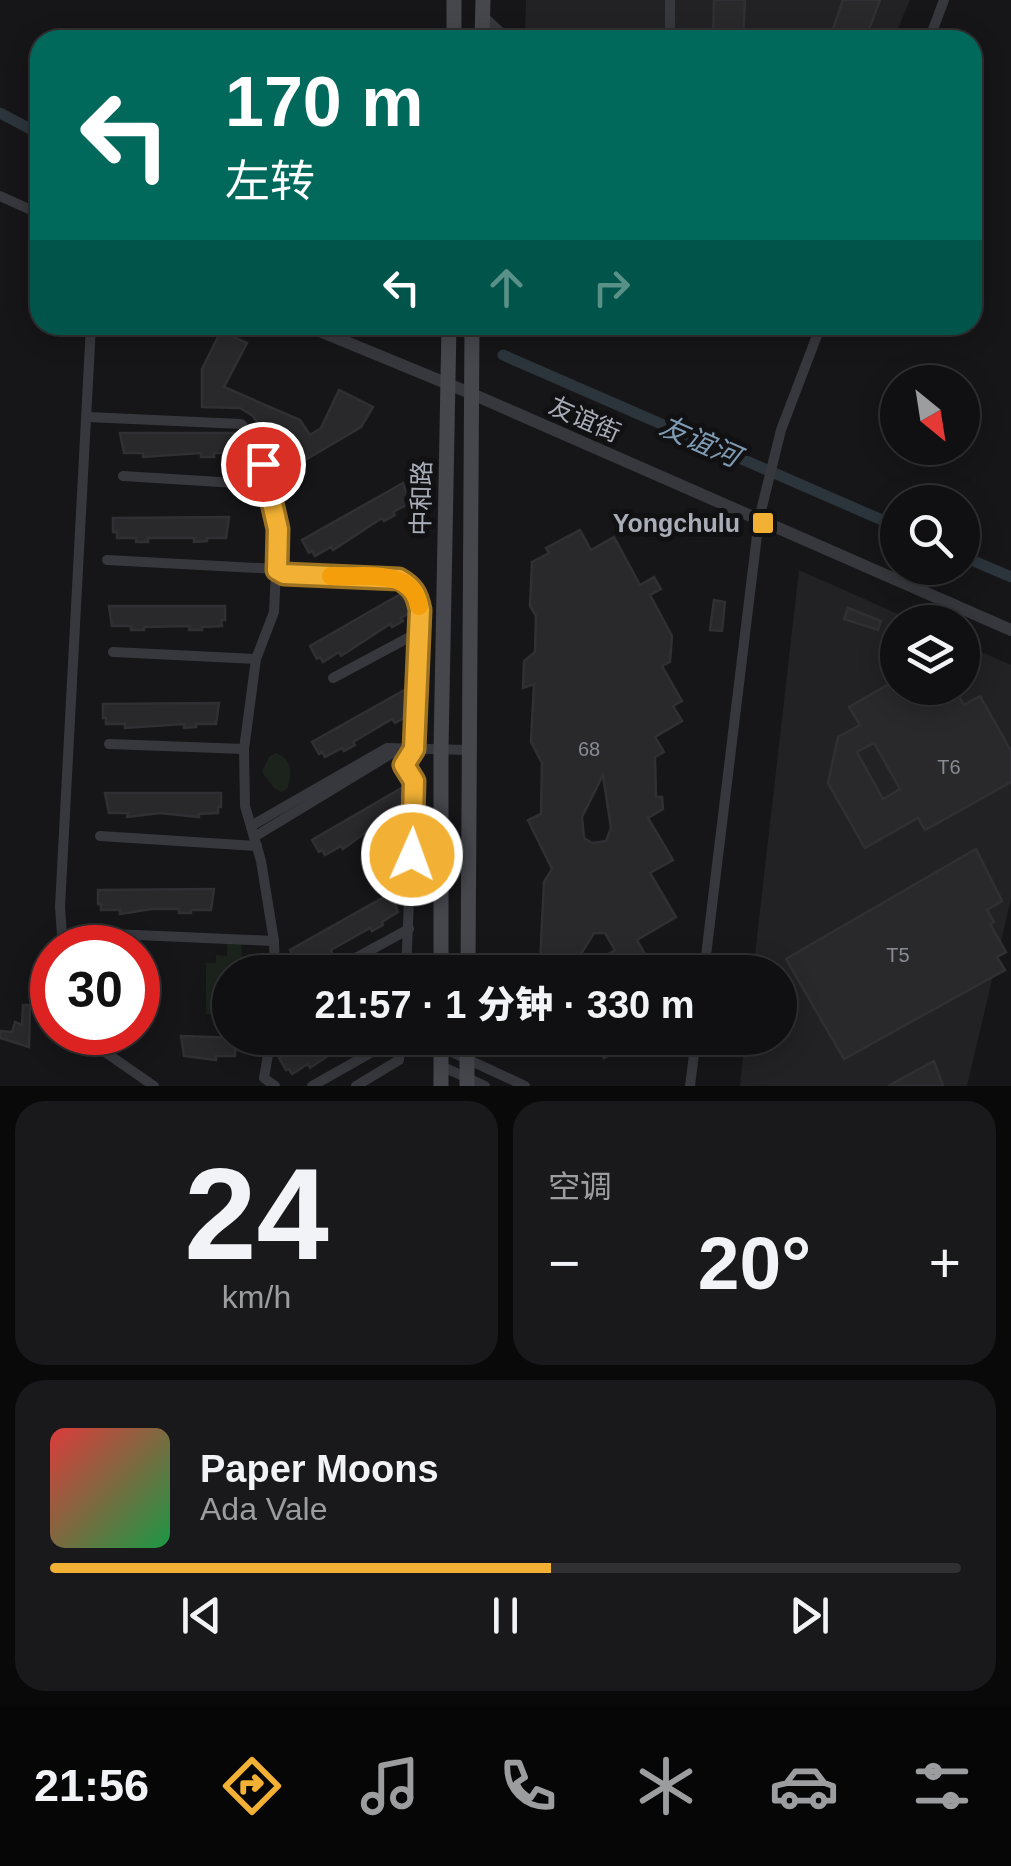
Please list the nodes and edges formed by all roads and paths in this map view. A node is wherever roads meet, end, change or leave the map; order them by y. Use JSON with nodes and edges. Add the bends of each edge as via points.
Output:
{"nodes":[{"id":1,"x":454,"y":0,"type":"edge"},
{"id":2,"x":670,"y":0,"type":"edge"},
{"id":3,"x":944,"y":0,"type":"edge"},
{"id":4,"x":483,"y":8,"type":"edge"},
{"id":5,"x":454,"y":30,"type":"edge"},
{"id":6,"x":496,"y":30,"type":"edge"},
{"id":7,"x":670,"y":30,"type":"edge"},
{"id":8,"x":933,"y":30,"type":"edge"},
{"id":9,"x":0,"y":196,"type":"edge"},
{"id":10,"x":30,"y":210,"type":"edge"},
{"id":11,"x":90,"y":335,"type":"edge"},
{"id":12,"x":329,"y":335,"type":"edge"},
{"id":13,"x":450,"y":335,"type":"edge"},
{"id":14,"x":472,"y":335,"type":"edge"},
{"id":15,"x":817,"y":335,"type":"edge"},
{"id":16,"x":448,"y":384,"type":"junction"},
{"id":17,"x":470,"y":393,"type":"junction"},
{"id":18,"x":88,"y":417,"type":"junction"},
{"id":19,"x":123,"y":476,"type":"dead end"},
{"id":20,"x":268,"y":485,"type":"junction"},
{"id":21,"x":759,"y":520,"type":"junction"},
{"id":22,"x":107,"y":560,"type":"dead end"},
{"id":23,"x":277,"y":570,"type":"junction"},
{"id":24,"x":1011,"y":630,"type":"edge"},
{"id":25,"x":419,"y":632,"type":"junction"},
{"id":26,"x":113,"y":652,"type":"dead end"},
{"id":27,"x":256,"y":659,"type":"junction"},
{"id":28,"x":334,"y":678,"type":"dead end"},
{"id":29,"x":108,"y":744,"type":"dead end"},
{"id":30,"x":414,"y":749,"type":"junction"},
{"id":31,"x":244,"y":750,"type":"junction"},
{"id":32,"x":441,"y":750,"type":"junction"},
{"id":33,"x":469,"y":750,"type":"junction"},
{"id":34,"x":100,"y":836,"type":"dead end"},
{"id":35,"x":254,"y":836,"type":"junction"},
{"id":36,"x":61,"y":925,"type":"edge"},
{"id":37,"x":409,"y":929,"type":"junction"},
{"id":38,"x":160,"y":936,"type":"edge"},
{"id":39,"x":274,"y":941,"type":"junction"},
{"id":40,"x":274,"y":955,"type":"edge"},
{"id":41,"x":361,"y":955,"type":"edge"},
{"id":42,"x":407,"y":955,"type":"edge"},
{"id":43,"x":442,"y":955,"type":"edge"},
{"id":44,"x":468,"y":955,"type":"edge"},
{"id":45,"x":706,"y":955,"type":"edge"},
{"id":46,"x":109,"y":1055,"type":"edge"},
{"id":47,"x":268,"y":1055,"type":"edge"},
{"id":48,"x":368,"y":1055,"type":"edge"},
{"id":49,"x":398,"y":1055,"type":"edge"},
{"id":50,"x":442,"y":1055,"type":"edge"},
{"id":51,"x":460,"y":1055,"type":"edge"},
{"id":52,"x":467,"y":1055,"type":"edge"},
{"id":53,"x":694,"y":1055,"type":"edge"},
{"id":54,"x":467,"y":1060,"type":"junction"},
{"id":55,"x":442,"y":1066,"type":"junction"},
{"id":56,"x":467,"y":1082,"type":"edge"},
{"id":57,"x":154,"y":1086,"type":"edge"},
{"id":58,"x":275,"y":1086,"type":"edge"},
{"id":59,"x":312,"y":1086,"type":"edge"},
{"id":60,"x":356,"y":1086,"type":"edge"},
{"id":61,"x":442,"y":1086,"type":"edge"},
{"id":62,"x":485,"y":1086,"type":"edge"},
{"id":63,"x":525,"y":1086,"type":"edge"},
{"id":64,"x":690,"y":1086,"type":"edge"}],
"edges":[{"from":1,"to":5,"type":"main road"},
{"from":2,"to":7,"type":"street"},
{"from":3,"to":8,"type":"street"},
{"from":4,"to":6,"type":"street"},
{"from":9,"to":10,"type":"street"},
{"from":11,"to":18,"type":"street"},
{"from":12,"to":16,"type":"street","name":"友谊街"},
{"from":13,"to":16,"type":"main road","name":"中和路"},
{"from":14,"to":17,"type":"main road","name":"中和路"},
{"from":15,"to":21,"type":"street","via":[[782,430]]},
{"from":16,"to":17,"type":"street","name":"友谊街"},
{"from":16,"to":32,"type":"main road","name":"中和路"},
{"from":17,"to":21,"type":"street","name":"友谊街"},
{"from":17,"to":33,"type":"main road","name":"中和路"},
{"from":18,"to":20,"type":"street","via":[[240,424],[258,442]]},
{"from":18,"to":36,"type":"street"},
{"from":19,"to":20,"type":"street"},
{"from":20,"to":23,"type":"street","via":[[278,529]]},
{"from":21,"to":24,"type":"street","name":"友谊街"},
{"from":21,"to":45,"type":"street"},
{"from":22,"to":23,"type":"street"},
{"from":23,"to":25,"type":"street","via":[[399,579],[417,596]]},
{"from":23,"to":27,"type":"street","via":[[274,612]]},
{"from":25,"to":28,"type":"street"},
{"from":25,"to":30,"type":"street"},
{"from":26,"to":27,"type":"street"},
{"from":27,"to":31,"type":"street"},
{"from":29,"to":31,"type":"street"},
{"from":30,"to":32,"type":"street"},
{"from":30,"to":35,"type":"street","via":[[388,748]]},
{"from":30,"to":37,"type":"street","via":[[404,765],[414,781]]},
{"from":31,"to":35,"type":"street","via":[[245,806]]},
{"from":32,"to":33,"type":"street"},
{"from":32,"to":43,"type":"main road","name":"中和路"},
{"from":33,"to":44,"type":"main road","name":"中和路"},
{"from":34,"to":35,"type":"street"},
{"from":35,"to":39,"type":"street"},
{"from":37,"to":41,"type":"street"},
{"from":37,"to":42,"type":"street"},
{"from":38,"to":39,"type":"street"},
{"from":39,"to":40,"type":"street"},
{"from":46,"to":57,"type":"street"},
{"from":47,"to":58,"type":"street","via":[[264,1078]]},
{"from":48,"to":59,"type":"street"},
{"from":49,"to":60,"type":"street"},
{"from":50,"to":55,"type":"main road"},
{"from":51,"to":54,"type":"street"},
{"from":52,"to":54,"type":"main road"},
{"from":53,"to":64,"type":"street"},
{"from":54,"to":56,"type":"main road"},
{"from":54,"to":63,"type":"street"},
{"from":55,"to":56,"type":"street"},
{"from":55,"to":61,"type":"main road"},
{"from":56,"to":62,"type":"street"}]}
